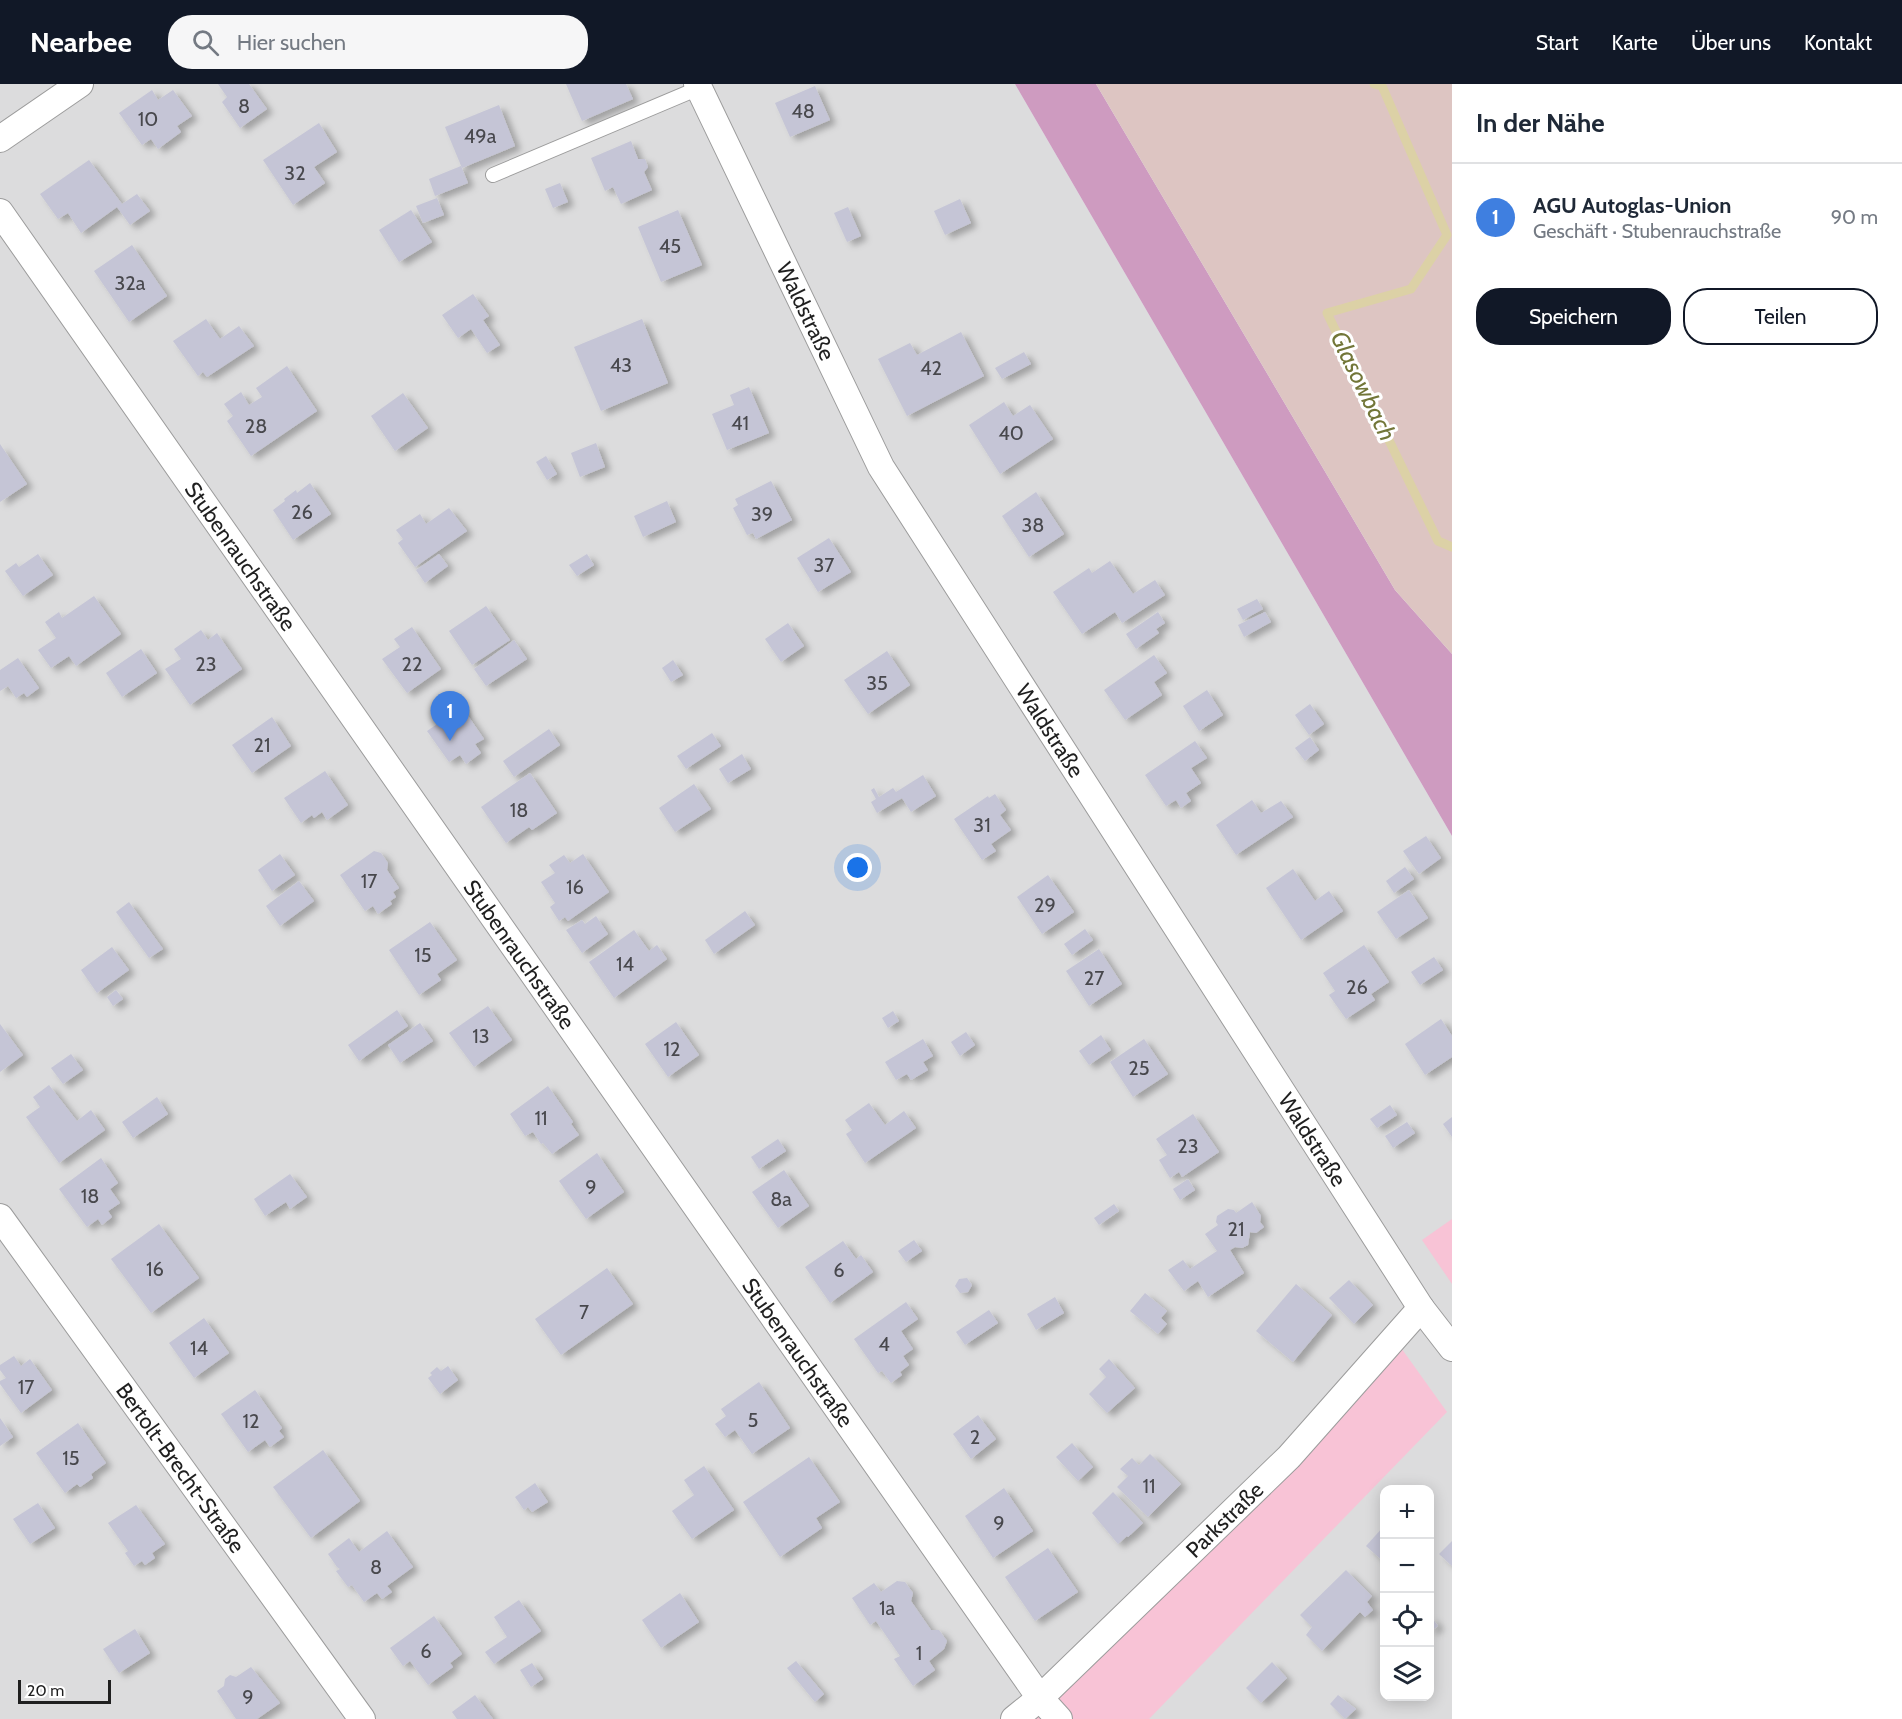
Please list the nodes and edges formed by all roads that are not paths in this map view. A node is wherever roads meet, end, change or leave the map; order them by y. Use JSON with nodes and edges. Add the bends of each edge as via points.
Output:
{"nodes":[{"id":1,"x":80,"y":84,"type":"edge"},
{"id":2,"x":698,"y":86,"type":"edge"},
{"id":3,"x":0,"y":139,"type":"edge"},
{"id":4,"x":493,"y":175,"type":"dead end"},
{"id":5,"x":0,"y":212,"type":"edge"},
{"id":6,"x":0,"y":1217,"type":"edge"},
{"id":7,"x":1421,"y":1308,"type":"junction"},
{"id":8,"x":1452,"y":1347,"type":"edge"},
{"id":9,"x":1040,"y":1698,"type":"junction"},
{"id":10,"x":362,"y":1719,"type":"edge"},
{"id":11,"x":1014,"y":1719,"type":"edge"},
{"id":12,"x":1059,"y":1719,"type":"edge"}],
"edges":[{"from":1,"to":3,"type":"street"},
{"from":2,"to":4,"type":"lane"},
{"from":2,"to":7,"type":"street","name":"Waldstraße","via":[[881,467]]},
{"from":5,"to":9,"type":"street","name":"Stubenrauchstraße"},
{"from":6,"to":10,"type":"street","name":"Bertolt-Brecht-Straße"},
{"from":7,"to":8,"type":"street","name":"Waldstraße"},
{"from":7,"to":9,"type":"street","name":"Parkstraße","via":[[1289,1457]]},
{"from":9,"to":11,"type":"street","name":"Parkstraße"},
{"from":9,"to":12,"type":"street","name":"Stubenrauchstraße"}]}
